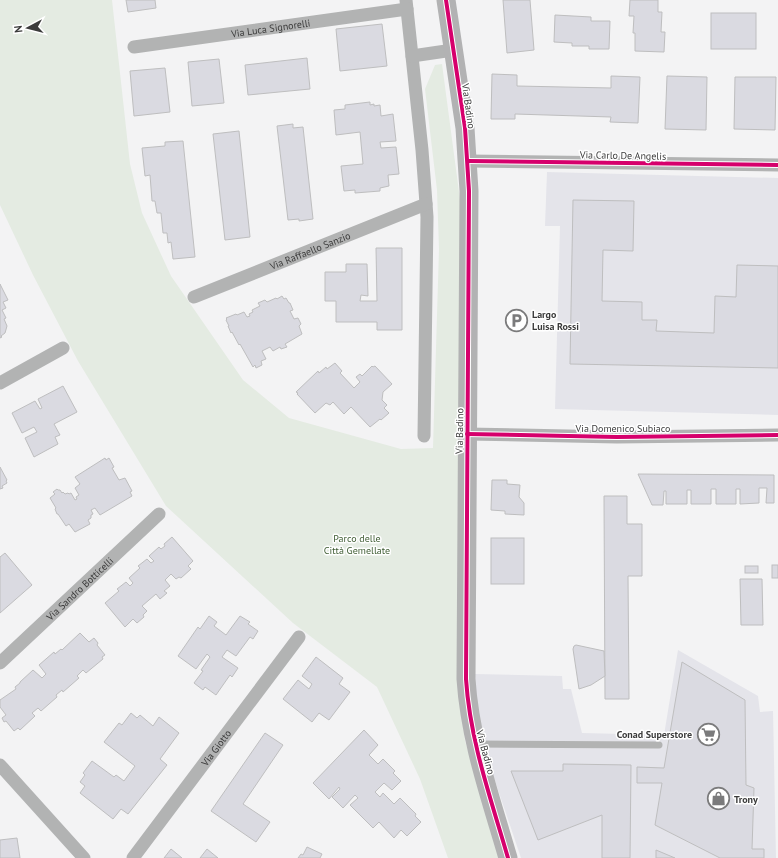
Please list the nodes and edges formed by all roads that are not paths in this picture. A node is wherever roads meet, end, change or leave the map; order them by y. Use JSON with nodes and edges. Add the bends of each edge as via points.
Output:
{"nodes":[{"id":1,"x":446,"y":0,"type":"edge"},
{"id":2,"x":407,"y":4,"type":"edge"},
{"id":3,"x":134,"y":47,"type":"dead end"},
{"id":4,"x":453,"y":50,"type":"junction"},
{"id":5,"x":412,"y":56,"type":"junction"},
{"id":6,"x":468,"y":161,"type":"junction"},
{"id":7,"x":778,"y":165,"type":"edge"},
{"id":8,"x":426,"y":204,"type":"junction"},
{"id":9,"x":194,"y":297,"type":"dead end"},
{"id":10,"x":63,"y":348,"type":"dead end"},
{"id":11,"x":0,"y":383,"type":"edge"},
{"id":12,"x":467,"y":434,"type":"junction"},
{"id":13,"x":778,"y":435,"type":"edge"},
{"id":14,"x":424,"y":436,"type":"dead end"},
{"id":15,"x":159,"y":514,"type":"dead end"},
{"id":16,"x":299,"y":637,"type":"dead end"},
{"id":17,"x":0,"y":663,"type":"edge"},
{"id":18,"x":475,"y":744,"type":"junction"},
{"id":19,"x":659,"y":745,"type":"dead end"},
{"id":20,"x":0,"y":765,"type":"edge"},
{"id":21,"x":84,"y":858,"type":"edge"},
{"id":22,"x":133,"y":858,"type":"edge"},
{"id":23,"x":508,"y":858,"type":"edge"}],
"edges":[{"from":1,"to":4,"type":"street","name":"Via Badino"},
{"from":2,"to":3,"type":"street","name":"Via Luca Signorelli"},
{"from":2,"to":5,"type":"street"},
{"from":4,"to":5,"type":"street"},
{"from":4,"to":6,"type":"street","name":"Via Badino"},
{"from":5,"to":8,"type":"street"},
{"from":6,"to":7,"type":"street","name":"Via Carlo De Angelis"},
{"from":6,"to":12,"type":"street","name":"Via Badino"},
{"from":8,"to":9,"type":"street","name":"Via Raffaello Sanzio"},
{"from":8,"to":14,"type":"street"},
{"from":10,"to":11,"type":"street"},
{"from":12,"to":13,"type":"street","name":"Via Domenico Subiaco"},
{"from":12,"to":18,"type":"street","name":"Via Badino","via":[[466,680]]},
{"from":15,"to":17,"type":"street","name":"Via Sandro Botticelli"},
{"from":16,"to":22,"type":"street","name":"Via Giotto"},
{"from":18,"to":19,"type":"lane"},
{"from":18,"to":23,"type":"street","name":"Via Badino"},
{"from":20,"to":21,"type":"street"}]}
